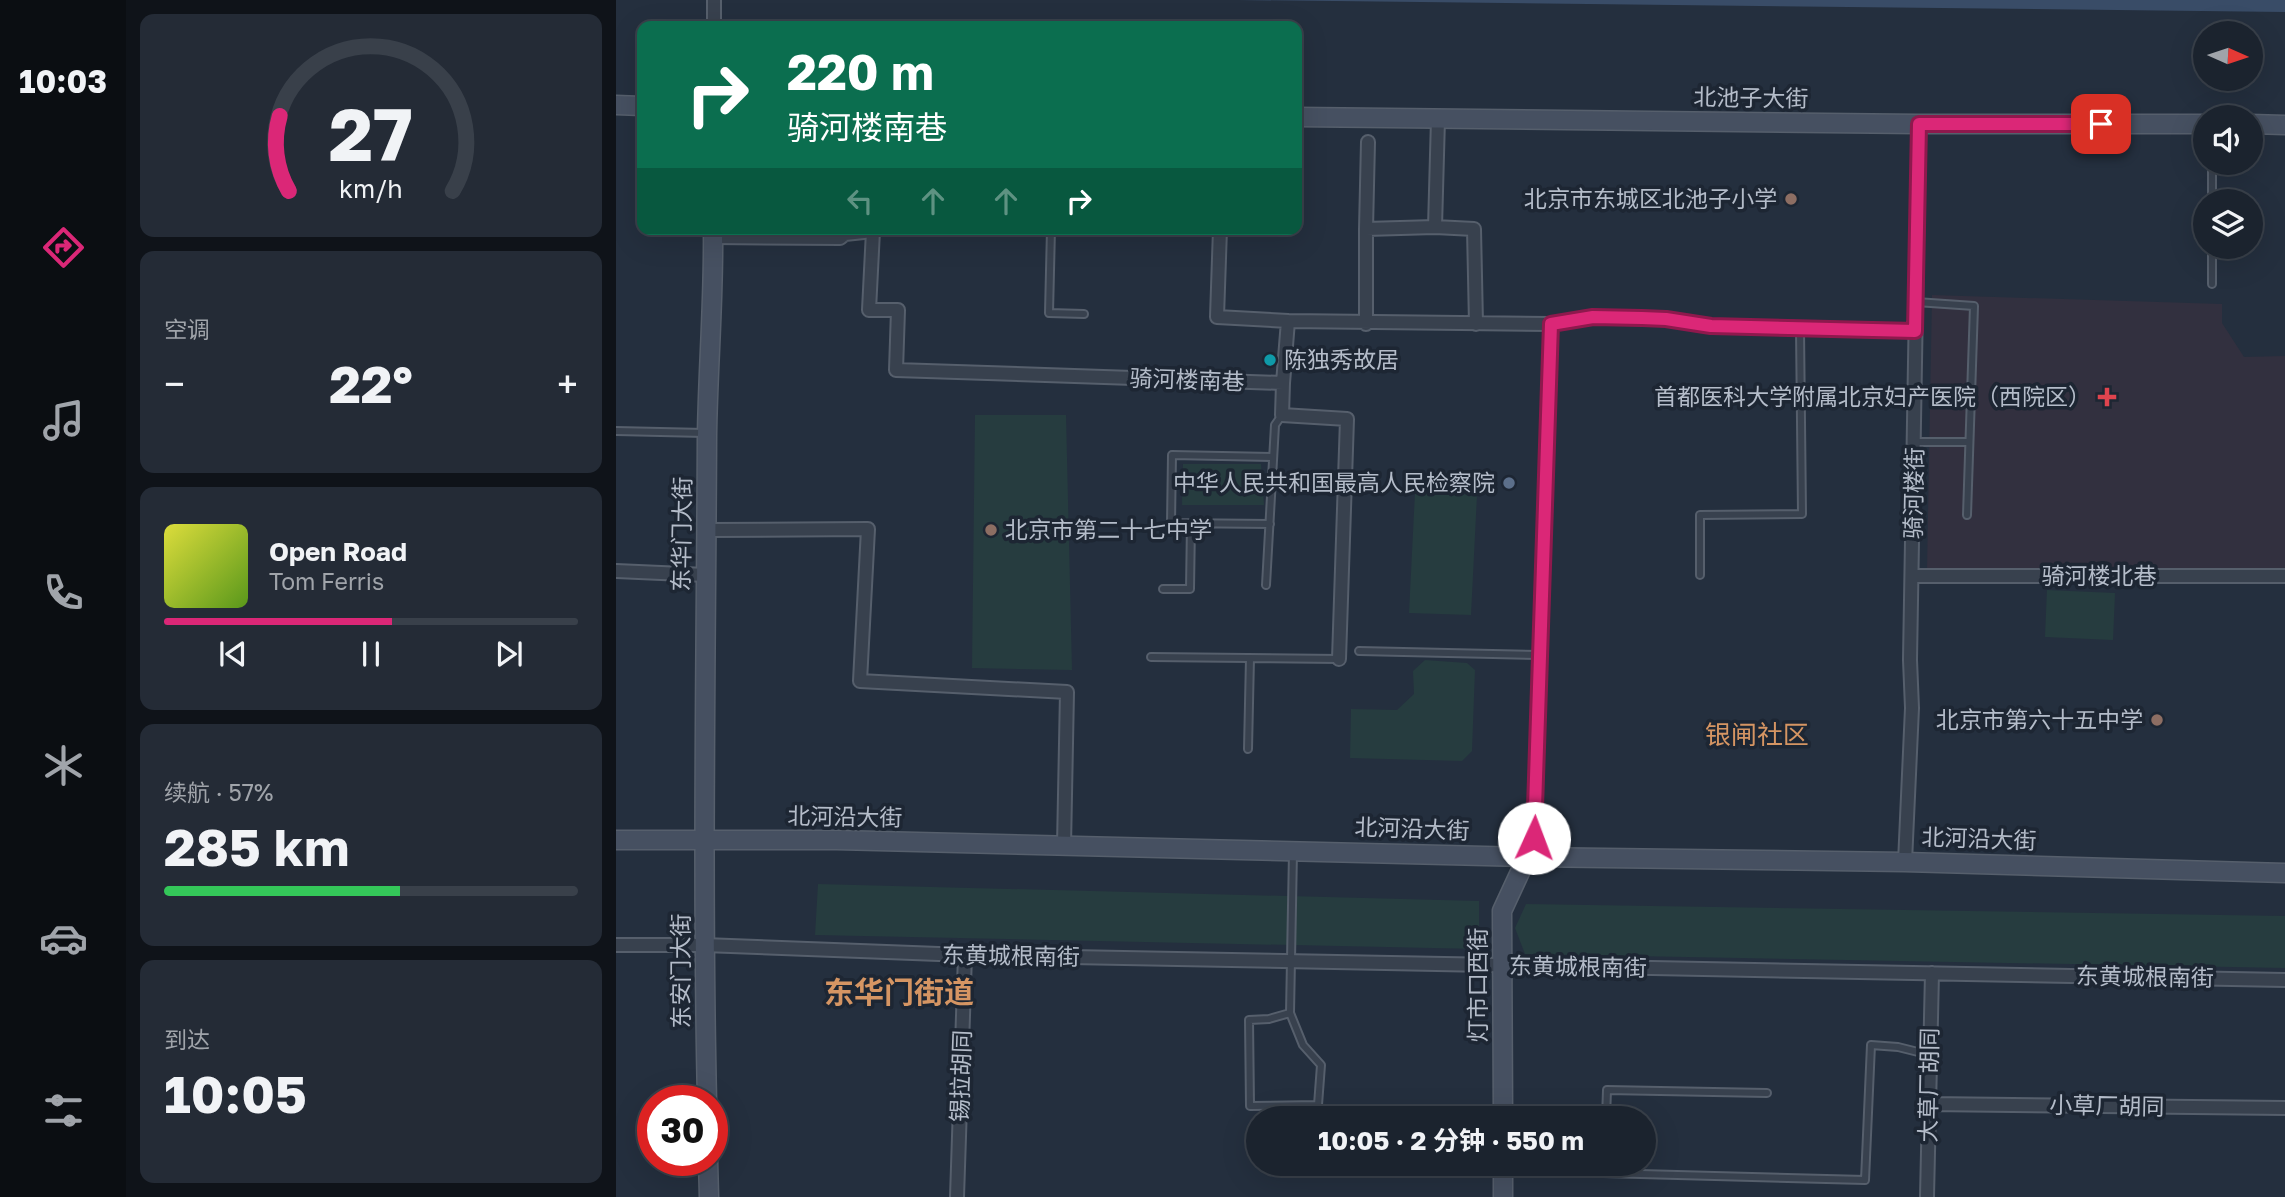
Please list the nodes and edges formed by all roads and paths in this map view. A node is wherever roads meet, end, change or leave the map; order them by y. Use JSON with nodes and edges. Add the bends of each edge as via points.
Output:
{"nodes":[{"id":1,"x":714,"y":0,"type":"edge"},
{"id":2,"x":714,"y":21,"type":"edge"},
{"id":3,"x":616,"y":105,"type":"edge"},
{"id":4,"x":637,"y":106,"type":"edge"},
{"id":5,"x":1302,"y":117,"type":"edge"},
{"id":6,"x":1438,"y":120,"type":"junction"},
{"id":7,"x":1919,"y":124,"type":"junction"},
{"id":8,"x":2193,"y":124,"type":"edge"},
{"id":9,"x":2263,"y":124,"type":"edge"},
{"id":10,"x":2285,"y":125,"type":"edge"},
{"id":11,"x":1368,"y":142,"type":"dead end"},
{"id":12,"x":1435,"y":227,"type":"junction"},
{"id":13,"x":1366,"y":229,"type":"junction"},
{"id":14,"x":713,"y":235,"type":"edge"},
{"id":15,"x":776,"y":235,"type":"edge"},
{"id":16,"x":843,"y":235,"type":"edge"},
{"id":17,"x":873,"y":235,"type":"edge"},
{"id":18,"x":1051,"y":235,"type":"edge"},
{"id":19,"x":1220,"y":235,"type":"edge"},
{"id":20,"x":2212,"y":259,"type":"edge"},
{"id":21,"x":2212,"y":284,"type":"dead end"},
{"id":22,"x":1914,"y":302,"type":"junction"},
{"id":23,"x":1084,"y":314,"type":"dead end"},
{"id":24,"x":1287,"y":321,"type":"junction"},
{"id":25,"x":1366,"y":324,"type":"junction"},
{"id":26,"x":1476,"y":324,"type":"junction"},
{"id":27,"x":1551,"y":324,"type":"junction"},
{"id":28,"x":1800,"y":329,"type":"junction"},
{"id":29,"x":1915,"y":331,"type":"junction"},
{"id":30,"x":1283,"y":383,"type":"junction"},
{"id":31,"x":1282,"y":415,"type":"junction"},
{"id":32,"x":616,"y":431,"type":"edge"},
{"id":33,"x":707,"y":433,"type":"junction"},
{"id":34,"x":1914,"y":442,"type":"junction"},
{"id":35,"x":1969,"y":442,"type":"junction"},
{"id":36,"x":1273,"y":457,"type":"junction"},
{"id":37,"x":1967,"y":515,"type":"dead end"},
{"id":38,"x":1191,"y":523,"type":"junction"},
{"id":39,"x":1270,"y":524,"type":"junction"},
{"id":40,"x":708,"y":530,"type":"junction"},
{"id":41,"x":616,"y":571,"type":"edge"},
{"id":42,"x":706,"y":575,"type":"junction"},
{"id":43,"x":1700,"y":575,"type":"dead end"},
{"id":44,"x":1912,"y":576,"type":"junction"},
{"id":45,"x":2285,"y":576,"type":"edge"},
{"id":46,"x":1266,"y":585,"type":"dead end"},
{"id":47,"x":1163,"y":589,"type":"dead end"},
{"id":48,"x":1359,"y":650,"type":"dead end"},
{"id":49,"x":1539,"y":655,"type":"junction"},
{"id":50,"x":1151,"y":657,"type":"dead end"},
{"id":51,"x":1250,"y":658,"type":"junction"},
{"id":52,"x":1339,"y":659,"type":"joint"},
{"id":53,"x":1248,"y":749,"type":"dead end"},
{"id":54,"x":616,"y":840,"type":"edge"},
{"id":55,"x":706,"y":840,"type":"junction"},
{"id":56,"x":1064,"y":846,"type":"junction"},
{"id":57,"x":1293,"y":850,"type":"junction"},
{"id":58,"x":1527,"y":857,"type":"junction"},
{"id":59,"x":1905,"y":862,"type":"junction"},
{"id":60,"x":2285,"y":873,"type":"edge"},
{"id":61,"x":616,"y":944,"type":"edge"},
{"id":62,"x":704,"y":945,"type":"junction"},
{"id":63,"x":965,"y":956,"type":"junction"},
{"id":64,"x":1291,"y":961,"type":"junction"},
{"id":65,"x":1502,"y":965,"type":"junction"},
{"id":66,"x":1932,"y":973,"type":"junction"},
{"id":67,"x":2285,"y":980,"type":"edge"},
{"id":68,"x":1290,"y":1013,"type":"junction"},
{"id":69,"x":1930,"y":1055,"type":"junction"},
{"id":70,"x":707,"y":1085,"type":"edge"},
{"id":71,"x":1767,"y":1093,"type":"dead end"},
{"id":72,"x":1929,"y":1104,"type":"junction"},
{"id":73,"x":1503,"y":1106,"type":"edge"},
{"id":74,"x":1606,"y":1106,"type":"edge"},
{"id":75,"x":2285,"y":1108,"type":"edge"},
{"id":76,"x":1656,"y":1174,"type":"edge"},
{"id":77,"x":708,"y":1176,"type":"edge"},
{"id":78,"x":1503,"y":1176,"type":"edge"},
{"id":79,"x":709,"y":1197,"type":"edge"},
{"id":80,"x":957,"y":1197,"type":"edge"},
{"id":81,"x":1503,"y":1197,"type":"edge"},
{"id":82,"x":1927,"y":1197,"type":"edge"}],
"edges":[{"from":1,"to":2,"type":"street"},
{"from":3,"to":4,"type":"main road"},
{"from":5,"to":6,"type":"main road","name":"北池子大街"},
{"from":6,"to":7,"type":"main road","name":"北池子大街"},
{"from":6,"to":12,"type":"street"},
{"from":7,"to":8,"type":"main road","name":"北池子大街"},
{"from":7,"to":22,"type":"street","name":"骑河楼街"},
{"from":9,"to":10,"type":"main road"},
{"from":11,"to":13,"type":"street"},
{"from":12,"to":13,"type":"street"},
{"from":12,"to":26,"type":"street","via":[[1474,229]]},
{"from":13,"to":25,"type":"street"},
{"from":14,"to":33,"type":"main road","name":"东华门大街"},
{"from":15,"to":16,"type":"street","name":"骑河楼南巷"},
{"from":17,"to":30,"type":"street","name":"骑河楼南巷","via":[[869,310],[898,310],[896,370]]},
{"from":18,"to":23,"type":"lane","via":[[1049,313]]},
{"from":19,"to":24,"type":"street","via":[[1217,317]]},
{"from":20,"to":21,"type":"lane"},
{"from":22,"to":29,"type":"street","name":"骑河楼街"},
{"from":22,"to":35,"type":"lane","via":[[1974,306]]},
{"from":24,"to":25,"type":"street"},
{"from":24,"to":30,"type":"street"},
{"from":25,"to":26,"type":"street"},
{"from":26,"to":27,"type":"street"},
{"from":27,"to":28,"type":"street","via":[[1593,317],[1654,318],[1711,326]]},
{"from":27,"to":49,"type":"street"},
{"from":28,"to":29,"type":"street"},
{"from":28,"to":43,"type":"lane","via":[[1802,514],[1700,515]]},
{"from":29,"to":34,"type":"street","name":"骑河楼街"},
{"from":30,"to":31,"type":"street"},
{"from":31,"to":36,"type":"lane","via":[[1275,425]]},
{"from":31,"to":52,"type":"street","via":[[1347,419]]},
{"from":32,"to":33,"type":"lane"},
{"from":33,"to":40,"type":"main road","name":"东华门大街"},
{"from":34,"to":35,"type":"lane"},
{"from":34,"to":44,"type":"street","name":"骑河楼街"},
{"from":35,"to":37,"type":"lane"},
{"from":36,"to":38,"type":"lane","via":[[1172,455],[1171,523]]},
{"from":36,"to":39,"type":"lane"},
{"from":38,"to":39,"type":"lane"},
{"from":38,"to":47,"type":"lane","via":[[1189,589]]},
{"from":39,"to":46,"type":"lane"},
{"from":40,"to":42,"type":"main road","name":"东华门大街"},
{"from":40,"to":56,"type":"street","via":[[868,529],[860,681],[1067,692]]},
{"from":41,"to":42,"type":"street"},
{"from":42,"to":55,"type":"main road","name":"东华门大街"},
{"from":44,"to":45,"type":"street","name":"骑河楼北巷"},
{"from":44,"to":59,"type":"street","name":"骑河楼街"},
{"from":48,"to":49,"type":"lane"},
{"from":49,"to":58,"type":"street","via":[[1534,838]]},
{"from":50,"to":51,"type":"lane"},
{"from":51,"to":52,"type":"lane"},
{"from":51,"to":53,"type":"lane"},
{"from":54,"to":55,"type":"main road","name":"北河沿大街"},
{"from":55,"to":56,"type":"main road","name":"北河沿大街"},
{"from":55,"to":62,"type":"main road","name":"东安门大街"},
{"from":56,"to":57,"type":"main road","name":"北河沿大街"},
{"from":57,"to":58,"type":"main road","name":"北河沿大街"},
{"from":57,"to":64,"type":"lane"},
{"from":58,"to":59,"type":"main road","name":"北河沿大街"},
{"from":58,"to":65,"type":"main road","name":"灯市口西街","via":[[1502,911]]},
{"from":59,"to":60,"type":"main road","name":"北河沿大街"},
{"from":61,"to":62,"type":"street","name":"东黄城根南街"},
{"from":62,"to":63,"type":"street","name":"东黄城根南街"},
{"from":62,"to":70,"type":"main road","name":"东安门大街"},
{"from":63,"to":64,"type":"street","name":"东黄城根南街"},
{"from":63,"to":80,"type":"street","name":"锡拉胡同"},
{"from":64,"to":65,"type":"street","name":"东黄城根南街"},
{"from":64,"to":68,"type":"lane"},
{"from":65,"to":66,"type":"street","name":"东黄城根南街"},
{"from":65,"to":73,"type":"main road","name":"灯市口西街"},
{"from":66,"to":67,"type":"street","name":"东黄城根南街"},
{"from":66,"to":69,"type":"street","name":"大草厂胡同"},
{"from":68,"to":68,"type":"lane","via":[[1249,1020],[1250,1106],[1318,1105],[1321,1065],[1303,1045]]},
{"from":69,"to":72,"type":"street","name":"大草厂胡同"},
{"from":69,"to":76,"type":"lane","via":[[1871,1045],[1865,1180]]},
{"from":71,"to":74,"type":"lane","via":[[1607,1090]]},
{"from":72,"to":75,"type":"street","name":"小草厂胡同"},
{"from":72,"to":82,"type":"street","name":"大草厂胡同"},
{"from":77,"to":79,"type":"main road"},
{"from":78,"to":81,"type":"main road"}]}
